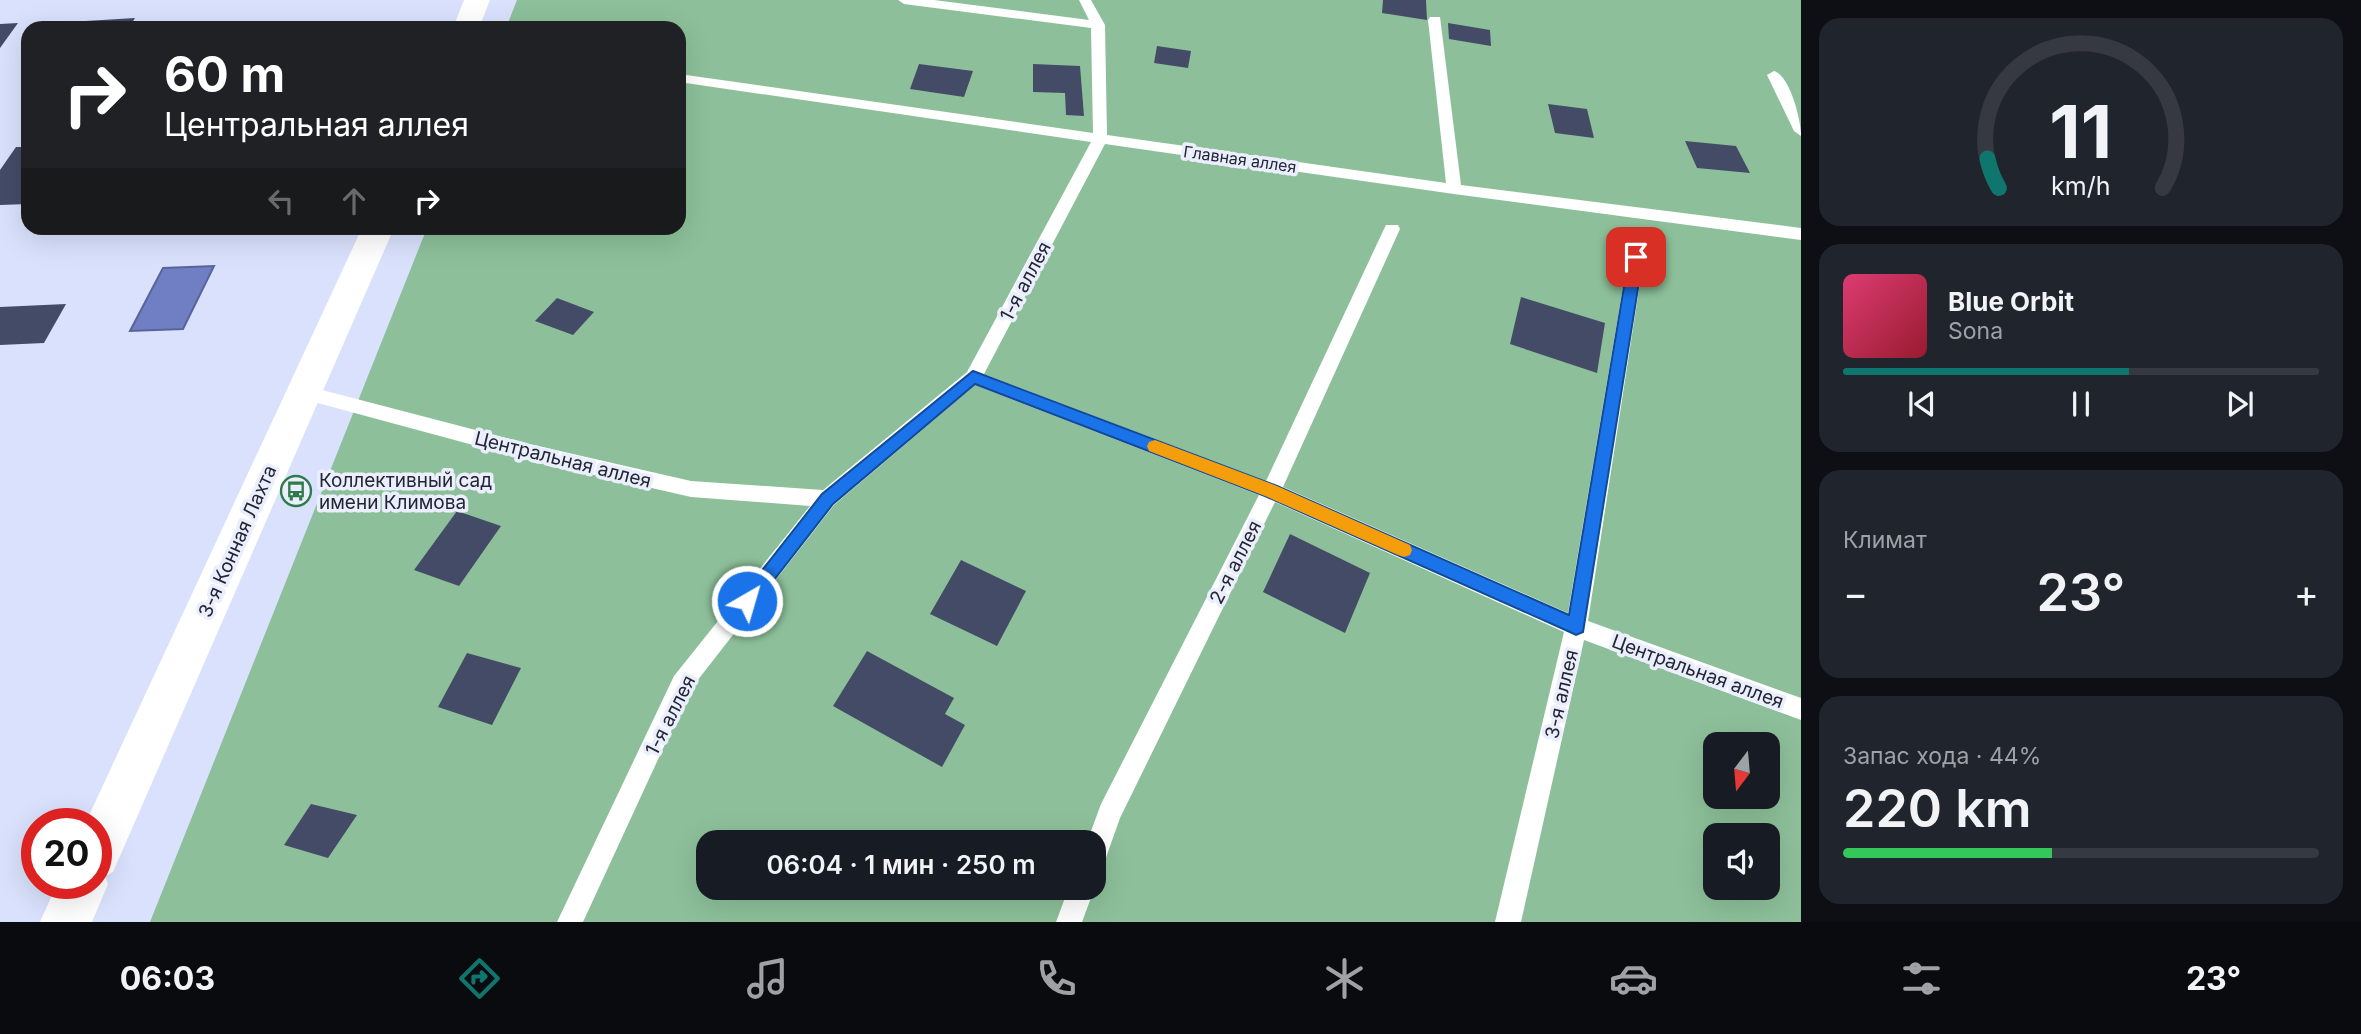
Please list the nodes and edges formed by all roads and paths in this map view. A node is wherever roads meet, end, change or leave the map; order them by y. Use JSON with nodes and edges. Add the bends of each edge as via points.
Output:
{"nodes":[{"id":1,"x":477,"y":0,"type":"edge"},
{"id":2,"x":904,"y":0,"type":"edge"},
{"id":3,"x":1085,"y":0,"type":"edge"},
{"id":4,"x":1435,"y":20,"type":"dead end"},
{"id":5,"x":469,"y":21,"type":"edge"},
{"id":6,"x":1098,"y":25,"type":"junction"},
{"id":7,"x":1774,"y":75,"type":"dead end"},
{"id":8,"x":686,"y":79,"type":"edge"},
{"id":9,"x":1801,"y":131,"type":"edge"},
{"id":10,"x":1100,"y":139,"type":"junction"},
{"id":11,"x":1454,"y":190,"type":"junction"},
{"id":12,"x":1392,"y":229,"type":"dead end"},
{"id":13,"x":1801,"y":234,"type":"edge"},
{"id":14,"x":375,"y":235,"type":"edge"},
{"id":15,"x":1636,"y":257,"type":"dead end"},
{"id":16,"x":973,"y":377,"type":"junction"},
{"id":17,"x":303,"y":392,"type":"junction"},
{"id":18,"x":1271,"y":491,"type":"junction"},
{"id":19,"x":827,"y":499,"type":"junction"},
{"id":20,"x":1576,"y":626,"type":"junction"},
{"id":21,"x":1801,"y":709,"type":"edge"},
{"id":22,"x":112,"y":819,"type":"edge"},
{"id":23,"x":1104,"y":830,"type":"edge"},
{"id":24,"x":76,"y":899,"type":"edge"},
{"id":25,"x":1077,"y":900,"type":"edge"},
{"id":26,"x":66,"y":922,"type":"edge"},
{"id":27,"x":570,"y":922,"type":"edge"},
{"id":28,"x":1069,"y":922,"type":"edge"},
{"id":29,"x":1508,"y":922,"type":"edge"}],
"edges":[{"from":1,"to":5,"type":"main road"},
{"from":2,"to":6,"type":"lane"},
{"from":3,"to":6,"type":"lane"},
{"from":4,"to":11,"type":"lane"},
{"from":6,"to":10,"type":"lane"},
{"from":7,"to":9,"type":"lane"},
{"from":8,"to":10,"type":"lane","name":"Главная аллея"},
{"from":10,"to":11,"type":"lane","name":"Главная аллея"},
{"from":10,"to":16,"type":"lane","name":"1-я аллея"},
{"from":11,"to":13,"type":"lane","name":"Главная аллея"},
{"from":12,"to":18,"type":"lane","name":"2-я аллея"},
{"from":14,"to":17,"type":"main road","name":"3-я Конная Лахта"},
{"from":15,"to":20,"type":"lane","name":"3-я аллея"},
{"from":16,"to":18,"type":"lane","name":"Центральная аллея"},
{"from":16,"to":19,"type":"lane","name":"1-я аллея"},
{"from":17,"to":19,"type":"lane","name":"Центральная аллея","via":[[571,463],[691,489]]},
{"from":17,"to":22,"type":"main road","name":"3-я Конная Лахта"},
{"from":18,"to":20,"type":"lane","name":"Центральная аллея"},
{"from":18,"to":23,"type":"lane","name":"2-я аллея"},
{"from":19,"to":27,"type":"lane","name":"1-я аллея","via":[[682,683]]},
{"from":20,"to":21,"type":"lane","name":"Центральная аллея"},
{"from":20,"to":29,"type":"lane","name":"3-я аллея"},
{"from":24,"to":26,"type":"main road"},
{"from":25,"to":28,"type":"lane"}]}
